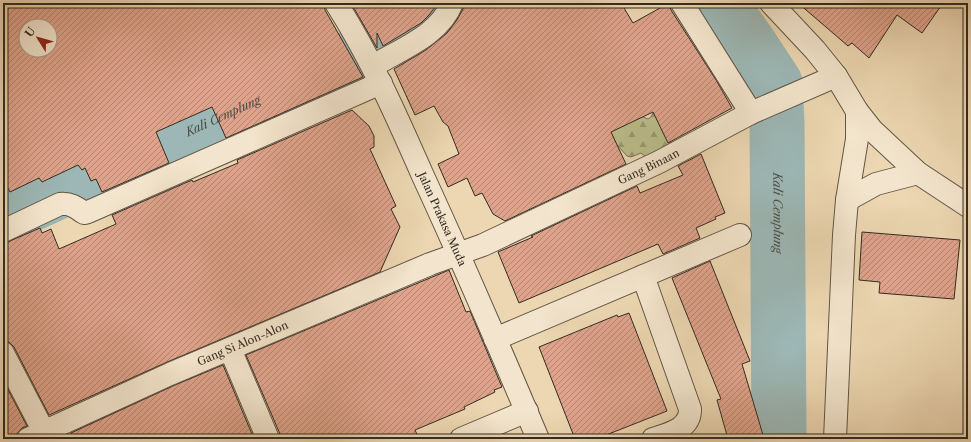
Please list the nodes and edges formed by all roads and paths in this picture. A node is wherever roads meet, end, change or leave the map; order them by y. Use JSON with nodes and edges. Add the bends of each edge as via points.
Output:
{"nodes":[{"id":1,"x":336,"y":3,"type":"edge"},
{"id":2,"x":452,"y":3,"type":"edge"},
{"id":3,"x":682,"y":3,"type":"edge"},
{"id":4,"x":771,"y":3,"type":"edge"},
{"id":5,"x":374,"y":70,"type":"junction"},
{"id":6,"x":836,"y":76,"type":"junction"},
{"id":7,"x":758,"y":110,"type":"junction"},
{"id":8,"x":857,"y":111,"type":"junction"},
{"id":9,"x":918,"y":173,"type":"junction"},
{"id":10,"x":847,"y":200,"type":"junction"},
{"id":11,"x":968,"y":206,"type":"edge"},
{"id":12,"x":3,"y":231,"type":"edge"},
{"id":13,"x":740,"y":235,"type":"dead end"},
{"id":14,"x":458,"y":253,"type":"junction"},
{"id":15,"x":643,"y":276,"type":"junction"},
{"id":16,"x":495,"y":338,"type":"junction"},
{"id":17,"x":230,"y":349,"type":"junction"},
{"id":18,"x":3,"y":352,"type":"edge"},
{"id":19,"x":526,"y":411,"type":"junction"},
{"id":20,"x":45,"y":435,"type":"edge"},
{"id":21,"x":676,"y":435,"type":"edge"},
{"id":22,"x":268,"y":439,"type":"edge"},
{"id":23,"x":461,"y":439,"type":"edge"},
{"id":24,"x":538,"y":439,"type":"edge"},
{"id":25,"x":653,"y":439,"type":"edge"},
{"id":26,"x":835,"y":439,"type":"edge"}],
"edges":[{"from":1,"to":5,"type":"street","name":"Jalan Prakasa Muda"},
{"from":2,"to":5,"type":"street","via":[[445,17],[434,29]]},
{"from":3,"to":7,"type":"street"},
{"from":4,"to":6,"type":"street"},
{"from":5,"to":12,"type":"street","via":[[88,212],[84,213],[74,205],[60,204]]},
{"from":5,"to":14,"type":"street","name":"Jalan Prakasa Muda"},
{"from":6,"to":7,"type":"street","name":"Gang Binaan"},
{"from":6,"to":8,"type":"street"},
{"from":7,"to":14,"type":"street","name":"Gang Binaan","via":[[659,162],[482,245]]},
{"from":8,"to":9,"type":"street","via":[[872,130]]},
{"from":8,"to":10,"type":"street","via":[[857,139]]},
{"from":9,"to":10,"type":"street","via":[[876,184]]},
{"from":9,"to":11,"type":"street"},
{"from":10,"to":26,"type":"street"},
{"from":13,"to":15,"type":"street"},
{"from":14,"to":16,"type":"street","name":"Jalan Prakasa Muda"},
{"from":14,"to":17,"type":"street","name":"Gang Si Alon-Alon"},
{"from":15,"to":16,"type":"street"},
{"from":15,"to":21,"type":"street","via":[[690,409],[690,416]]},
{"from":16,"to":19,"type":"street","name":"Jalan Prakasa Muda"},
{"from":17,"to":20,"type":"street","name":"Gang Si Alon-Alon","via":[[170,374]]},
{"from":17,"to":22,"type":"street"},
{"from":18,"to":20,"type":"street"},
{"from":19,"to":23,"type":"street"},
{"from":19,"to":24,"type":"street","name":"Jalan Prakasa Muda"},
{"from":21,"to":25,"type":"street"}]}
